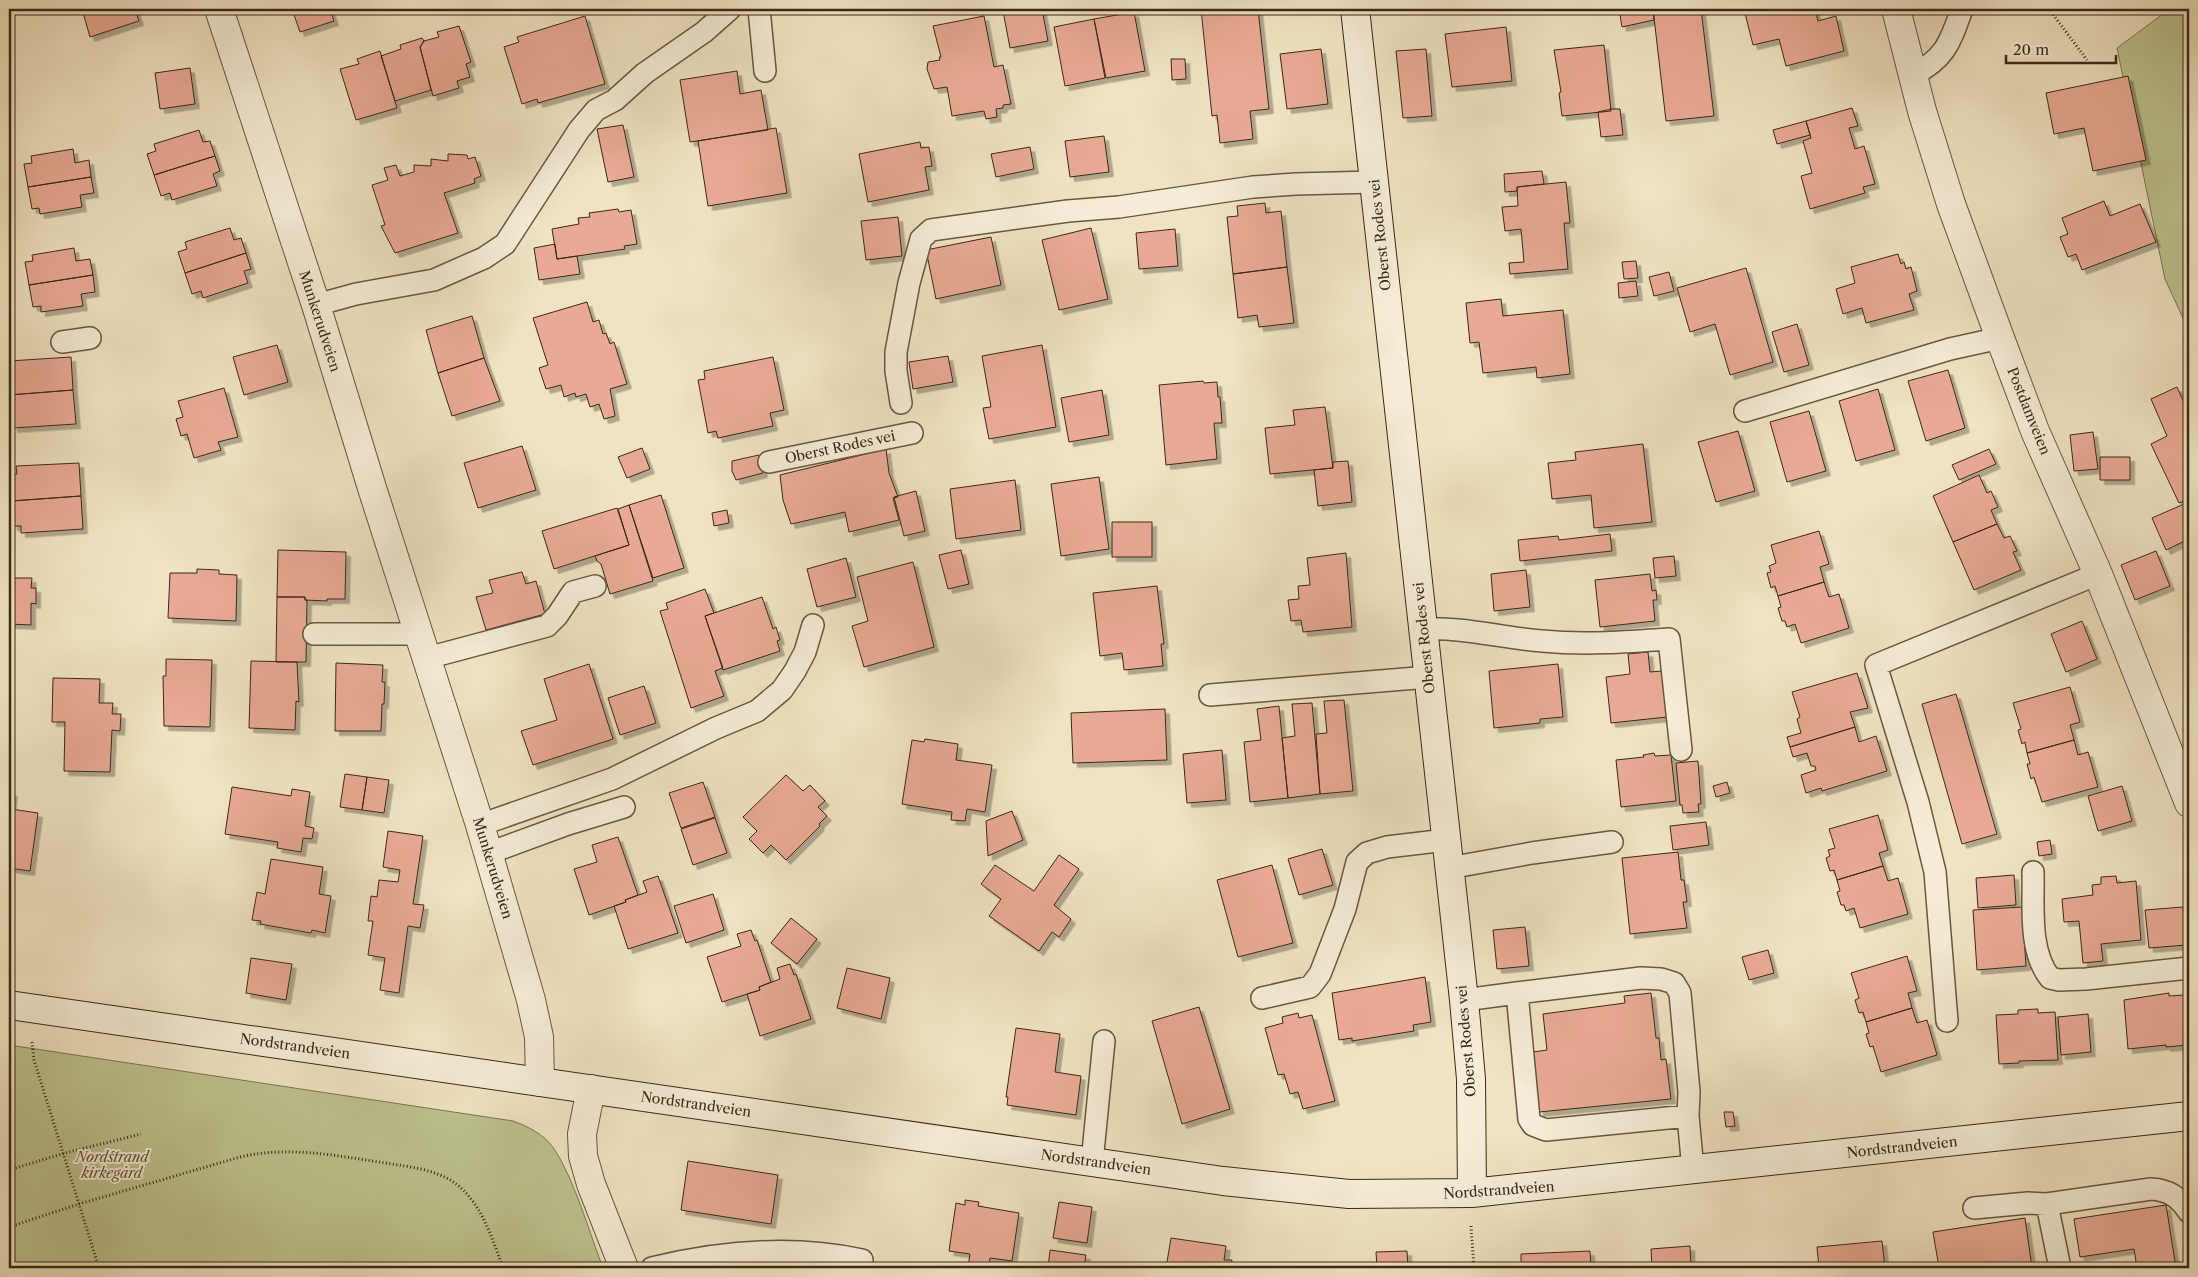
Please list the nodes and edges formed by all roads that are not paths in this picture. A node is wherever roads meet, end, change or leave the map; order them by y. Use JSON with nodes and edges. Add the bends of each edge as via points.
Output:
{"nodes":[{"id":1,"x":219,"y":9,"type":"edge"},
{"id":2,"x":730,"y":9,"type":"edge"},
{"id":3,"x":759,"y":9,"type":"edge"},
{"id":4,"x":1355,"y":9,"type":"edge"},
{"id":5,"x":1896,"y":9,"type":"edge"},
{"id":6,"x":1962,"y":9,"type":"edge"},
{"id":7,"x":765,"y":71,"type":"dead end"},
{"id":8,"x":1912,"y":75,"type":"junction"},
{"id":9,"x":1374,"y":182,"type":"junction"},
{"id":10,"x":316,"y":305,"type":"junction"},
{"id":11,"x":90,"y":338,"type":"dead end"},
{"id":12,"x":2000,"y":338,"type":"junction"},
{"id":13,"x":62,"y":342,"type":"dead end"},
{"id":14,"x":901,"y":403,"type":"dead end"},
{"id":15,"x":1745,"y":411,"type":"dead end"},
{"id":16,"x":912,"y":433,"type":"dead end"},
{"id":17,"x":769,"y":462,"type":"dead end"},
{"id":18,"x":2098,"y":574,"type":"junction"},
{"id":19,"x":595,"y":586,"type":"dead end"},
{"id":20,"x":813,"y":625,"type":"dead end"},
{"id":21,"x":1424,"y":629,"type":"junction"},
{"id":22,"x":314,"y":634,"type":"dead end"},
{"id":23,"x":423,"y":646,"type":"junction"},
{"id":24,"x":1428,"y":677,"type":"junction"},
{"id":25,"x":1210,"y":695,"type":"dead end"},
{"id":26,"x":1681,"y":750,"type":"dead end"},
{"id":27,"x":2187,"y":791,"type":"edge"},
{"id":28,"x":624,"y":807,"type":"dead end"},
{"id":29,"x":480,"y":825,"type":"junction"},
{"id":30,"x":1446,"y":840,"type":"junction"},
{"id":31,"x":1612,"y":842,"type":"dead end"},
{"id":32,"x":489,"y":853,"type":"junction"},
{"id":33,"x":1449,"y":868,"type":"junction"},
{"id":34,"x":2033,"y":872,"type":"dead end"},
{"id":35,"x":2189,"y":968,"type":"edge"},
{"id":36,"x":1517,"y":993,"type":"junction"},
{"id":37,"x":1262,"y":998,"type":"dead end"},
{"id":38,"x":1464,"y":1000,"type":"junction"},
{"id":39,"x":21,"y":1007,"type":"edge"},
{"id":40,"x":1947,"y":1021,"type":"dead end"},
{"id":41,"x":1104,"y":1040,"type":"dead end"},
{"id":42,"x":540,"y":1082,"type":"junction"},
{"id":43,"x":591,"y":1089,"type":"junction"},
{"id":44,"x":1688,"y":1116,"type":"junction"},
{"id":45,"x":2189,"y":1116,"type":"edge"},
{"id":46,"x":1092,"y":1162,"type":"junction"},
{"id":47,"x":1693,"y":1170,"type":"junction"},
{"id":48,"x":1472,"y":1193,"type":"junction"},
{"id":49,"x":2047,"y":1204,"type":"junction"},
{"id":50,"x":1974,"y":1208,"type":"dead end"},
{"id":51,"x":2189,"y":1212,"type":"edge"},
{"id":52,"x":862,"y":1260,"type":"dead end"},
{"id":53,"x":624,"y":1268,"type":"edge"},
{"id":54,"x":652,"y":1268,"type":"edge"},
{"id":55,"x":2060,"y":1268,"type":"edge"}],
"edges":[{"from":1,"to":10,"type":"street","name":"Munkerudveien"},
{"from":2,"to":10,"type":"lane","via":[[704,32],[645,73],[615,100],[596,110],[579,130],[504,244],[484,258],[434,280]]},
{"from":3,"to":7,"type":"lane"},
{"from":4,"to":9,"type":"street","name":"Oberst Rodes vei"},
{"from":5,"to":8,"type":"street","name":"Postdamveien"},
{"from":6,"to":8,"type":"lane","via":[[1946,49],[1932,65]]},
{"from":8,"to":12,"type":"street","name":"Postdamveien","via":[[1951,204]]},
{"from":9,"to":14,"type":"lane","via":[[1253,187],[931,230],[921,239],[896,352]]},
{"from":9,"to":21,"type":"street","name":"Oberst Rodes vei"},
{"from":10,"to":23,"type":"street","name":"Munkerudveien"},
{"from":11,"to":13,"type":"lane"},
{"from":12,"to":15,"type":"lane","via":[[1950,349]]},
{"from":12,"to":18,"type":"street","name":"Postdamveien","via":[[2035,431]]},
{"from":16,"to":17,"type":"lane","name":"Oberst Rodes vei"},
{"from":18,"to":27,"type":"street","name":"Postdamveien"},
{"from":18,"to":40,"type":"lane","via":[[1876,665],[1918,802],[1935,872]]},
{"from":19,"to":23,"type":"lane","via":[[573,592],[547,626]]},
{"from":20,"to":29,"type":"lane","via":[[795,671],[782,690],[757,711],[612,779]]},
{"from":21,"to":24,"type":"street","name":"Oberst Rodes vei"},
{"from":21,"to":26,"type":"lane","via":[[1469,630],[1544,641],[1669,639]]},
{"from":22,"to":23,"type":"lane"},
{"from":23,"to":29,"type":"street","name":"Munkerudveien"},
{"from":24,"to":25,"type":"lane"},
{"from":24,"to":30,"type":"street","name":"Oberst Rodes vei"},
{"from":28,"to":32,"type":"lane"},
{"from":29,"to":32,"type":"street","name":"Munkerudveien"},
{"from":30,"to":33,"type":"street","name":"Oberst Rodes vei"},
{"from":30,"to":37,"type":"lane","via":[[1387,847],[1367,853],[1357,862],[1345,909],[1320,974],[1310,987]]},
{"from":31,"to":33,"type":"lane"},
{"from":32,"to":42,"type":"street","name":"Munkerudveien","via":[[531,1000],[539,1037]]},
{"from":33,"to":38,"type":"street","name":"Oberst Rodes vei"},
{"from":34,"to":35,"type":"lane","via":[[2035,932],[2040,961],[2050,978],[2086,979]]},
{"from":36,"to":38,"type":"lane"},
{"from":36,"to":44,"type":"lane","via":[[1529,1119],[1538,1129]]},
{"from":36,"to":44,"type":"lane","via":[[1641,978],[1674,983],[1680,993],[1689,1092]]},
{"from":38,"to":48,"type":"street","name":"Oberst Rodes vei","via":[[1471,1078]]},
{"from":39,"to":42,"type":"street","name":"Nordstrandveien"},
{"from":41,"to":46,"type":"lane"},
{"from":42,"to":43,"type":"street","name":"Nordstrandveien"},
{"from":43,"to":46,"type":"street","name":"Nordstrandveien"},
{"from":43,"to":53,"type":"street","via":[[582,1134],[583,1156]]},
{"from":44,"to":47,"type":"lane"},
{"from":45,"to":47,"type":"street","name":"Nordstrandveien"},
{"from":46,"to":48,"type":"street","name":"Nordstrandveien","via":[[1309,1191],[1391,1195]]},
{"from":47,"to":48,"type":"street","name":"Nordstrandveien"},
{"from":49,"to":50,"type":"lane"},
{"from":49,"to":51,"type":"lane","via":[[2150,1189],[2165,1190],[2183,1203]]},
{"from":49,"to":55,"type":"lane"},
{"from":52,"to":54,"type":"lane","via":[[793,1250],[719,1255]]}]}
